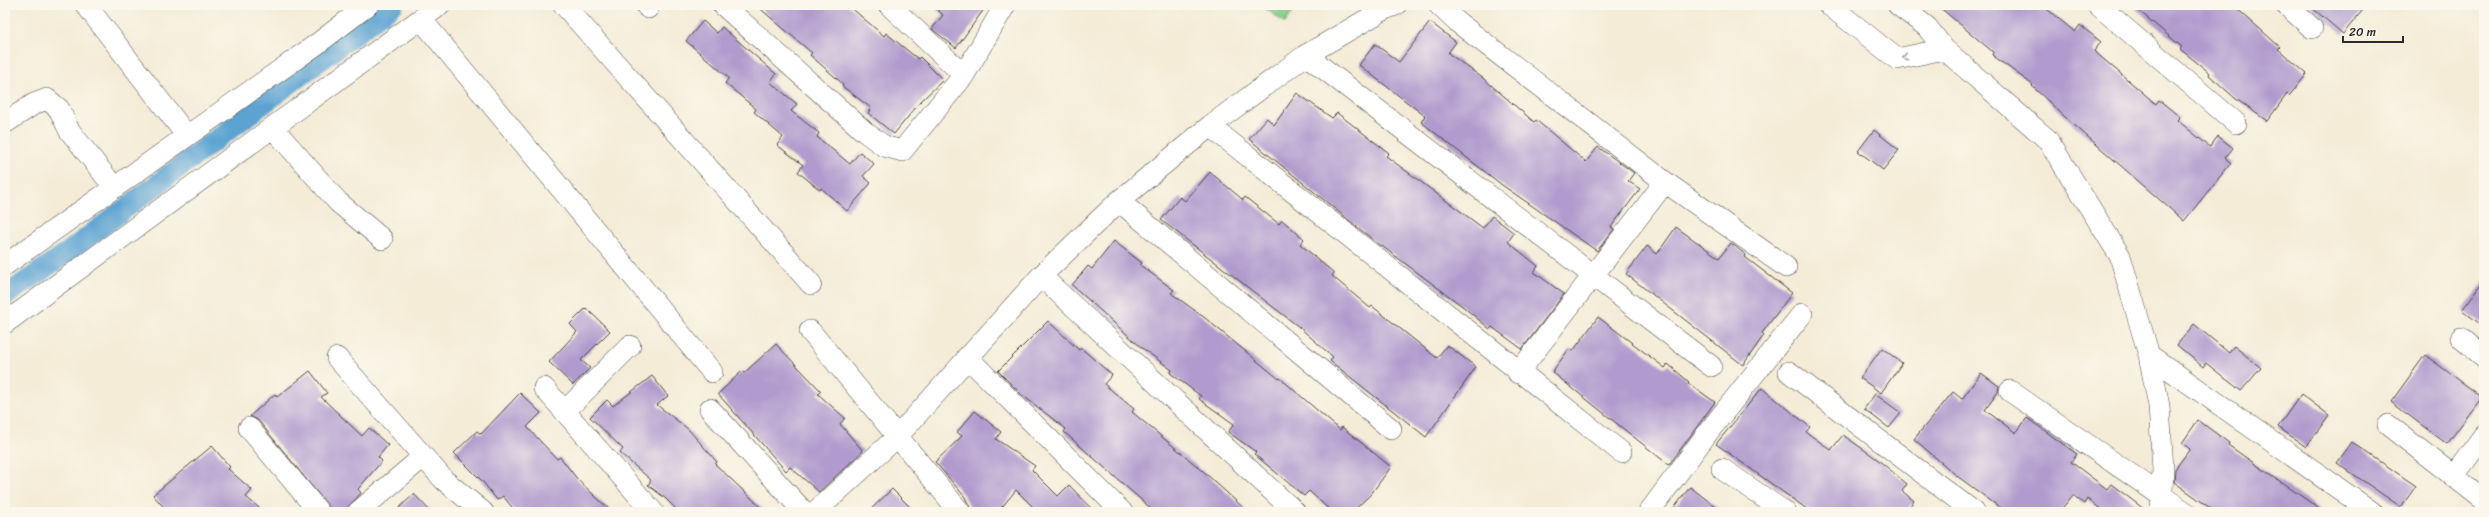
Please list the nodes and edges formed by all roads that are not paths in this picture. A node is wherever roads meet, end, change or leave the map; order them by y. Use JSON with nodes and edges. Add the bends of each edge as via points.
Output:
{"nodes":[{"id":1,"x":86,"y":5,"type":"edge"},
{"id":2,"x":368,"y":5,"type":"edge"},
{"id":3,"x":440,"y":5,"type":"edge"},
{"id":4,"x":564,"y":5,"type":"edge"},
{"id":5,"x":723,"y":5,"type":"edge"},
{"id":6,"x":888,"y":5,"type":"edge"},
{"id":7,"x":1005,"y":5,"type":"edge"},
{"id":8,"x":1439,"y":5,"type":"edge"},
{"id":9,"x":1829,"y":5,"type":"edge"},
{"id":10,"x":1898,"y":5,"type":"edge"},
{"id":11,"x":2098,"y":5,"type":"edge"},
{"id":12,"x":2286,"y":5,"type":"edge"},
{"id":13,"x":1389,"y":6,"type":"edge"},
{"id":14,"x":421,"y":19,"type":"junction"},
{"id":15,"x":2312,"y":28,"type":"dead end"},
{"id":16,"x":1944,"y":49,"type":"junction"},
{"id":17,"x":1306,"y":55,"type":"junction"},
{"id":18,"x":964,"y":75,"type":"junction"},
{"id":19,"x":2236,"y":123,"type":"dead end"},
{"id":20,"x":5,"y":124,"type":"edge"},
{"id":21,"x":1210,"y":126,"type":"junction"},
{"id":22,"x":273,"y":128,"type":"junction"},
{"id":23,"x":187,"y":136,"type":"junction"},
{"id":24,"x":1665,"y":182,"type":"junction"},
{"id":25,"x":114,"y":187,"type":"junction"},
{"id":26,"x":1119,"y":201,"type":"junction"},
{"id":27,"x":382,"y":238,"type":"dead end"},
{"id":28,"x":5,"y":265,"type":"edge"},
{"id":29,"x":1786,"y":267,"type":"dead end"},
{"id":30,"x":1041,"y":276,"type":"junction"},
{"id":31,"x":1594,"y":276,"type":"junction"},
{"id":32,"x":811,"y":284,"type":"dead end"},
{"id":33,"x":1802,"y":314,"type":"dead end"},
{"id":34,"x":5,"y":323,"type":"edge"},
{"id":35,"x":810,"y":331,"type":"dead end"},
{"id":36,"x":2461,"y":338,"type":"dead end"},
{"id":37,"x":630,"y":346,"type":"dead end"},
{"id":38,"x":2149,"y":355,"type":"junction"},
{"id":39,"x":967,"y":357,"type":"junction"},
{"id":40,"x":2484,"y":357,"type":"edge"},
{"id":41,"x":337,"y":358,"type":"dead end"},
{"id":42,"x":1711,"y":366,"type":"dead end"},
{"id":43,"x":712,"y":372,"type":"dead end"},
{"id":44,"x":1789,"y":372,"type":"dead end"},
{"id":45,"x":1518,"y":373,"type":"junction"},
{"id":46,"x":544,"y":388,"type":"dead end"},
{"id":47,"x":2010,"y":391,"type":"dead end"},
{"id":48,"x":710,"y":408,"type":"dead end"},
{"id":49,"x":565,"y":411,"type":"junction"},
{"id":50,"x":2388,"y":425,"type":"dead end"},
{"id":51,"x":249,"y":428,"type":"dead end"},
{"id":52,"x":1391,"y":430,"type":"dead end"},
{"id":53,"x":2484,"y":435,"type":"edge"},
{"id":54,"x":896,"y":437,"type":"junction"},
{"id":55,"x":1621,"y":452,"type":"dead end"},
{"id":56,"x":423,"y":457,"type":"junction"},
{"id":57,"x":1722,"y":469,"type":"dead end"},
{"id":58,"x":2453,"y":477,"type":"junction"},
{"id":59,"x":2484,"y":500,"type":"edge"},
{"id":60,"x":2162,"y":504,"type":"edge"},
{"id":61,"x":319,"y":512,"type":"edge"},
{"id":62,"x":358,"y":512,"type":"edge"},
{"id":63,"x":483,"y":512,"type":"edge"},
{"id":64,"x":653,"y":512,"type":"edge"},
{"id":65,"x":804,"y":512,"type":"edge"},
{"id":66,"x":815,"y":512,"type":"edge"},
{"id":67,"x":960,"y":512,"type":"edge"},
{"id":68,"x":1122,"y":512,"type":"edge"},
{"id":69,"x":1295,"y":512,"type":"edge"},
{"id":70,"x":1649,"y":512,"type":"edge"},
{"id":71,"x":1785,"y":512,"type":"edge"},
{"id":72,"x":1974,"y":512,"type":"edge"},
{"id":73,"x":2185,"y":512,"type":"edge"},
{"id":74,"x":2372,"y":512,"type":"edge"}],
"edges":[{"from":1,"to":23,"type":"street"},
{"from":2,"to":23,"type":"street"},
{"from":3,"to":14,"type":"street"},
{"from":4,"to":32,"type":"street"},
{"from":5,"to":18,"type":"street","via":[[884,146],[902,151]]},
{"from":6,"to":18,"type":"street"},
{"from":7,"to":18,"type":"street"},
{"from":8,"to":24,"type":"street","via":[[1456,21]]},
{"from":16,"to":9,"type":"street","one_way":true,"via":[[1897,59]]},
{"from":10,"to":16,"type":"street","via":[[1927,27]]},
{"from":11,"to":19,"type":"street"},
{"from":12,"to":15,"type":"street"},
{"from":13,"to":17,"type":"street"},
{"from":14,"to":22,"type":"street"},
{"from":14,"to":43,"type":"street"},
{"from":16,"to":38,"type":"street","via":[[2048,140],[2120,256]]},
{"from":17,"to":21,"type":"street"},
{"from":17,"to":31,"type":"street"},
{"from":20,"to":25,"type":"street","via":[[47,98],[59,109],[69,130]]},
{"from":21,"to":26,"type":"street"},
{"from":21,"to":45,"type":"street"},
{"from":22,"to":27,"type":"street","via":[[338,202]]},
{"from":22,"to":34,"type":"street"},
{"from":23,"to":25,"type":"street"},
{"from":24,"to":29,"type":"street"},
{"from":24,"to":31,"type":"street"},
{"from":25,"to":28,"type":"street"},
{"from":26,"to":30,"type":"street"},
{"from":26,"to":52,"type":"street"},
{"from":30,"to":39,"type":"street"},
{"from":30,"to":69,"type":"street"},
{"from":31,"to":42,"type":"street"},
{"from":31,"to":45,"type":"street"},
{"from":33,"to":70,"type":"street","via":[[1709,431]]},
{"from":35,"to":54,"type":"street"},
{"from":36,"to":40,"type":"street"},
{"from":37,"to":49,"type":"street"},
{"from":38,"to":60,"type":"street","via":[[2159,406],[2163,470]]},
{"from":38,"to":74,"type":"street"},
{"from":39,"to":54,"type":"street"},
{"from":39,"to":68,"type":"street"},
{"from":41,"to":56,"type":"street"},
{"from":44,"to":72,"type":"street"},
{"from":45,"to":55,"type":"street"},
{"from":46,"to":49,"type":"street"},
{"from":47,"to":60,"type":"street"},
{"from":48,"to":65,"type":"street"},
{"from":49,"to":64,"type":"street"},
{"from":50,"to":58,"type":"street"},
{"from":51,"to":61,"type":"street"},
{"from":53,"to":58,"type":"street"},
{"from":54,"to":66,"type":"street"},
{"from":54,"to":67,"type":"street"},
{"from":56,"to":62,"type":"street"},
{"from":56,"to":63,"type":"street","via":[[444,480]]},
{"from":57,"to":71,"type":"street"},
{"from":58,"to":59,"type":"street"},
{"from":60,"to":73,"type":"street"}]}
